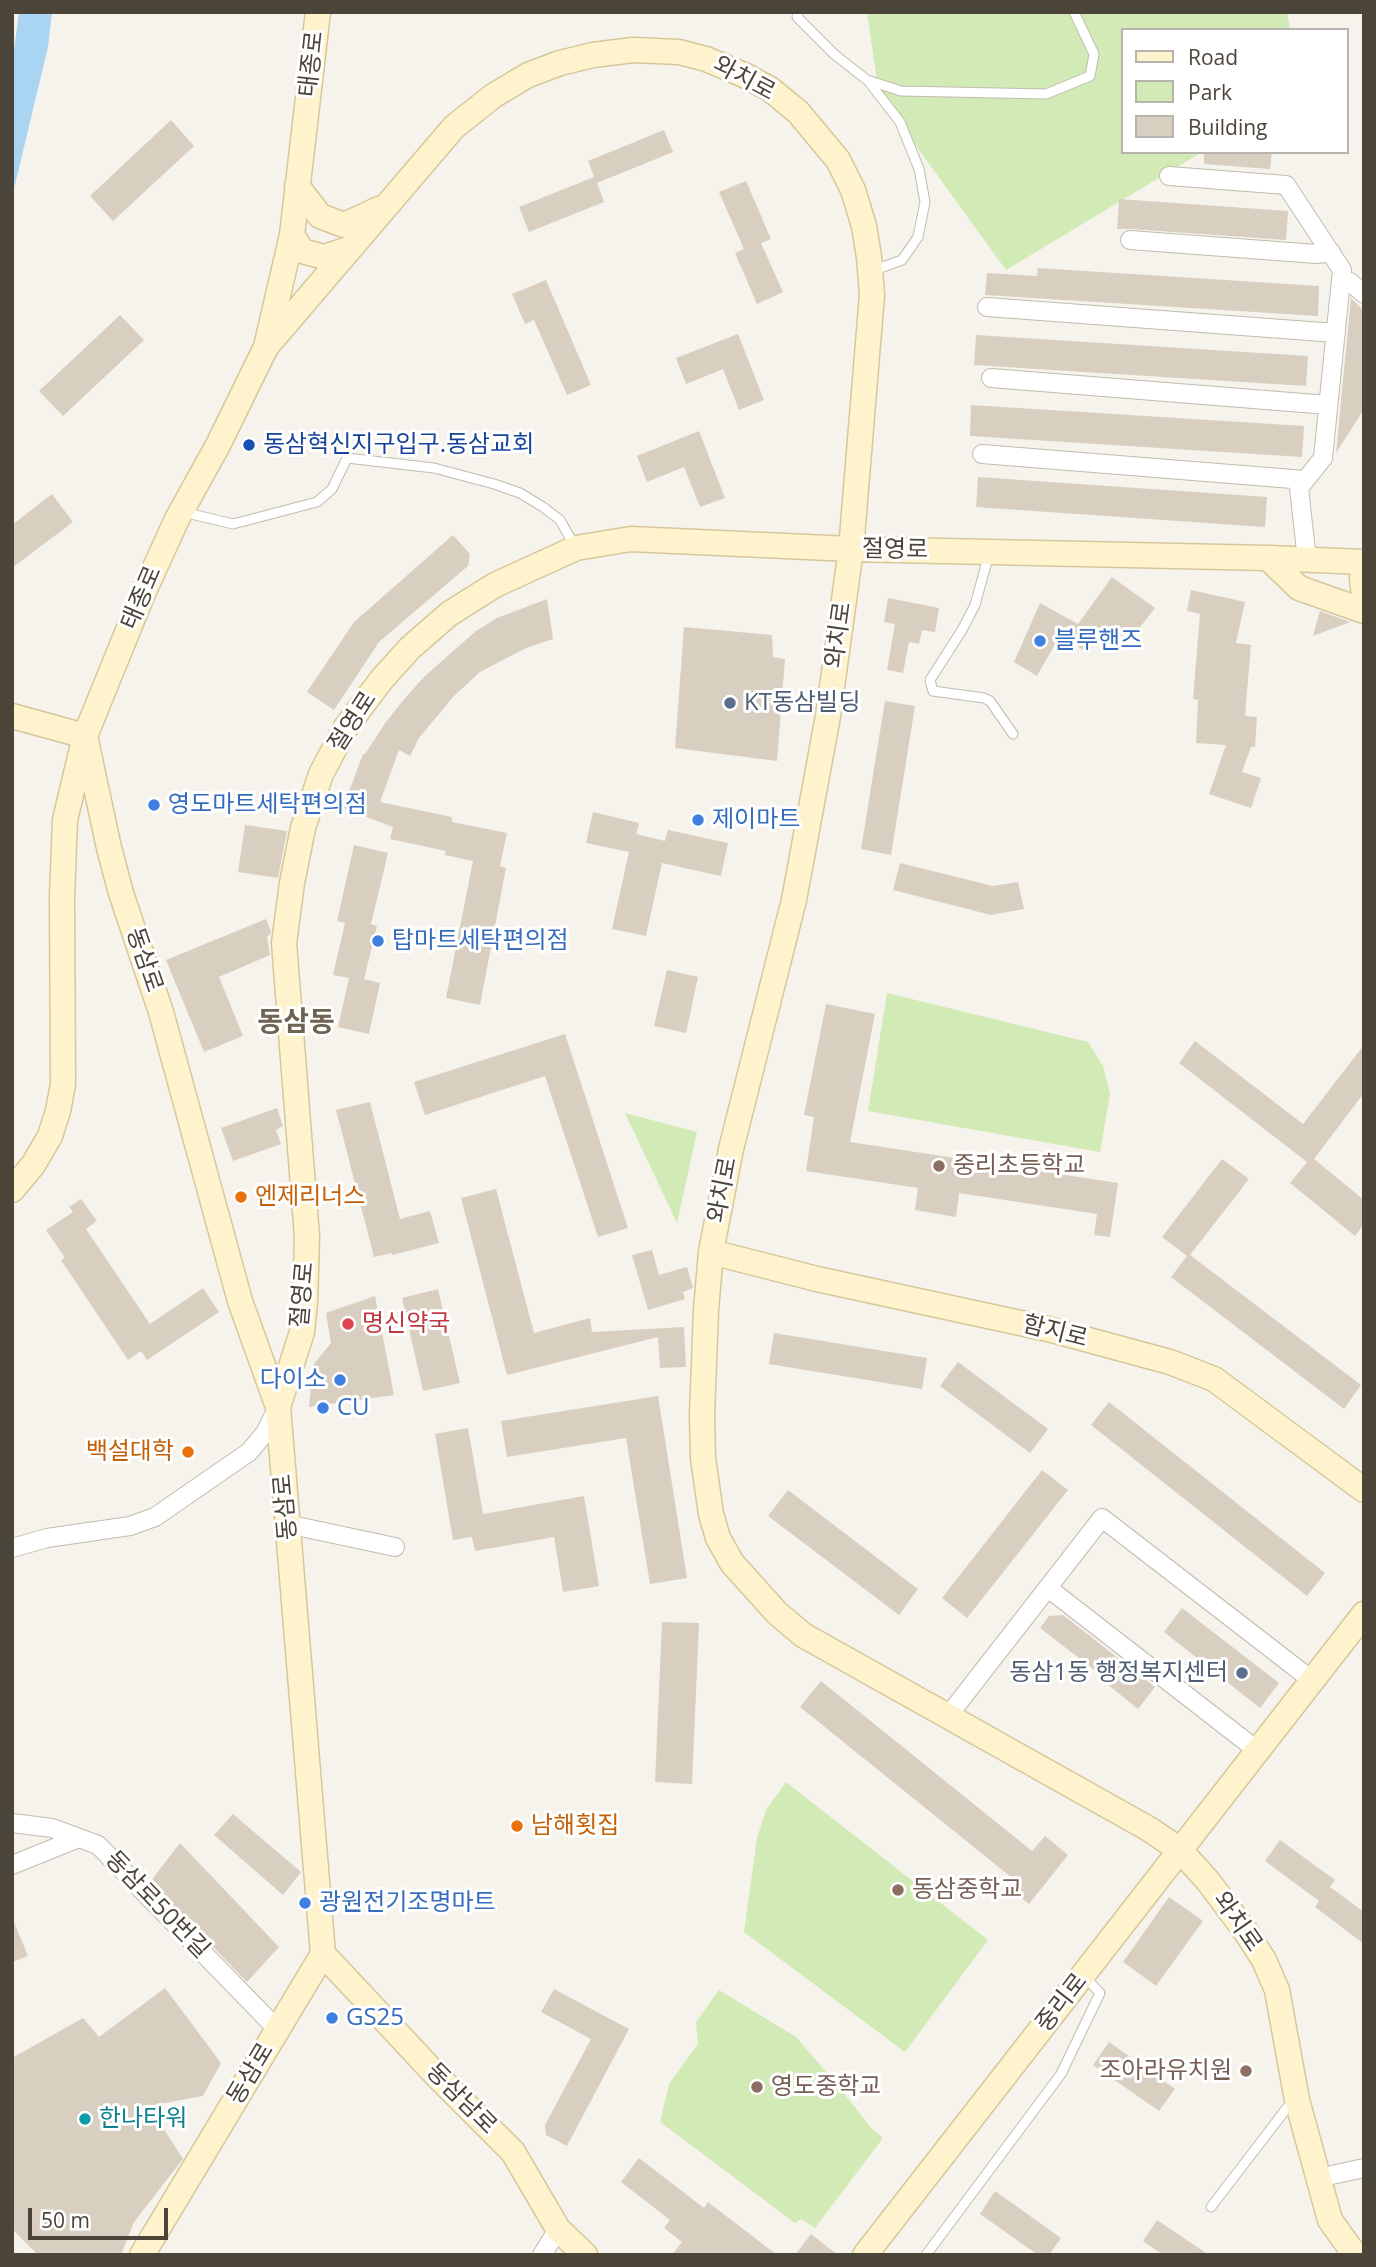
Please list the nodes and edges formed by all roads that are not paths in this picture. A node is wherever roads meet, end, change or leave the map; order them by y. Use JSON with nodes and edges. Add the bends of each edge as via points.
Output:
{"nodes":[{"id":1,"x":318,"y":12,"type":"edge"},
{"id":2,"x":798,"y":12,"type":"edge"},
{"id":3,"x":1074,"y":12,"type":"edge"},
{"id":4,"x":867,"y":80,"type":"junction"},
{"id":5,"x":1169,"y":176,"type":"dead end"},
{"id":6,"x":298,"y":186,"type":"junction"},
{"id":7,"x":386,"y":206,"type":"junction"},
{"id":8,"x":292,"y":235,"type":"junction"},
{"id":9,"x":1130,"y":240,"type":"dead end"},
{"id":10,"x":349,"y":249,"type":"junction"},
{"id":11,"x":1331,"y":252,"type":"junction"},
{"id":12,"x":871,"y":272,"type":"junction"},
{"id":13,"x":1341,"y":281,"type":"junction"},
{"id":14,"x":1364,"y":294,"type":"edge"},
{"id":15,"x":987,"y":307,"type":"dead end"},
{"id":16,"x":1336,"y":333,"type":"junction"},
{"id":17,"x":267,"y":347,"type":"junction"},
{"id":18,"x":990,"y":377,"type":"dead end"},
{"id":19,"x":1328,"y":405,"type":"junction"},
{"id":20,"x":982,"y":454,"type":"dead end"},
{"id":21,"x":1305,"y":480,"type":"junction"},
{"id":22,"x":181,"y":511,"type":"junction"},
{"id":23,"x":576,"y":548,"type":"junction"},
{"id":24,"x":851,"y":549,"type":"junction"},
{"id":25,"x":990,"y":552,"type":"junction"},
{"id":26,"x":1268,"y":558,"type":"junction"},
{"id":27,"x":1307,"y":560,"type":"junction"},
{"id":28,"x":1364,"y":562,"type":"edge"},
{"id":29,"x":1364,"y":577,"type":"edge"},
{"id":30,"x":1364,"y":596,"type":"edge"},
{"id":31,"x":1364,"y":611,"type":"edge"},
{"id":32,"x":12,"y":716,"type":"edge"},
{"id":33,"x":1013,"y":734,"type":"dead end"},
{"id":34,"x":85,"y":736,"type":"junction"},
{"id":35,"x":12,"y":1189,"type":"edge"},
{"id":36,"x":711,"y":1252,"type":"junction"},
{"id":37,"x":278,"y":1407,"type":"junction"},
{"id":38,"x":1364,"y":1490,"type":"edge"},
{"id":39,"x":288,"y":1524,"type":"junction"},
{"id":40,"x":395,"y":1546,"type":"dead end"},
{"id":41,"x":12,"y":1548,"type":"edge"},
{"id":42,"x":1048,"y":1588,"type":"junction"},
{"id":43,"x":1364,"y":1614,"type":"edge"},
{"id":44,"x":1313,"y":1681,"type":"junction"},
{"id":45,"x":948,"y":1716,"type":"junction"},
{"id":46,"x":1258,"y":1751,"type":"junction"},
{"id":47,"x":12,"y":1823,"type":"edge"},
{"id":48,"x":79,"y":1838,"type":"junction"},
{"id":49,"x":1180,"y":1850,"type":"junction"},
{"id":50,"x":12,"y":1865,"type":"edge"},
{"id":51,"x":323,"y":1954,"type":"junction"},
{"id":52,"x":1084,"y":1975,"type":"junction"},
{"id":53,"x":277,"y":2029,"type":"junction"},
{"id":54,"x":1297,"y":2096,"type":"junction"},
{"id":55,"x":1364,"y":2168,"type":"edge"},
{"id":56,"x":1318,"y":2178,"type":"junction"},
{"id":57,"x":1211,"y":2207,"type":"dead end"},
{"id":58,"x":558,"y":2229,"type":"junction"},
{"id":59,"x":142,"y":2255,"type":"edge"},
{"id":60,"x":542,"y":2255,"type":"edge"},
{"id":61,"x":585,"y":2255,"type":"edge"},
{"id":62,"x":865,"y":2255,"type":"edge"},
{"id":63,"x":926,"y":2255,"type":"edge"},
{"id":64,"x":1356,"y":2255,"type":"edge"}],
"edges":[{"from":1,"to":6,"type":"main road","name":"태종로"},
{"from":2,"to":4,"type":"lane","via":[[797,17],[834,54]]},
{"from":3,"to":4,"type":"lane","via":[[1094,54],[1090,76],[1046,94],[901,91]]},
{"from":4,"to":12,"type":"lane","via":[[900,122],[919,169],[925,201],[918,237],[902,260]]},
{"from":5,"to":11,"type":"street","via":[[1286,184]]},
{"from":6,"to":7,"type":"main road","via":[[320,216],[344,225]]},
{"from":6,"to":8,"type":"main road","name":"태종로"},
{"from":7,"to":10,"type":"main road","name":"와치로"},
{"from":7,"to":12,"type":"main road","name":"와치로","via":[[454,127],[528,75],[593,55],[633,50],[679,52],[744,75],[799,112],[838,160],[853,190]]},
{"from":8,"to":10,"type":"main road","via":[[302,251],[324,257]]},
{"from":8,"to":17,"type":"main road","name":"태종로"},
{"from":9,"to":11,"type":"street"},
{"from":10,"to":17,"type":"main road","name":"와치로"},
{"from":11,"to":13,"type":"street","via":[[1342,270]]},
{"from":12,"to":24,"type":"main road","name":"와치로","via":[[873,295]]},
{"from":13,"to":14,"type":"street","via":[[1350,282]]},
{"from":13,"to":16,"type":"street"},
{"from":15,"to":16,"type":"street"},
{"from":16,"to":19,"type":"street"},
{"from":17,"to":22,"type":"main road","name":"태종로"},
{"from":18,"to":19,"type":"street"},
{"from":19,"to":21,"type":"street","via":[[1323,458]]},
{"from":20,"to":21,"type":"street"},
{"from":21,"to":27,"type":"street","via":[[1298,488]]},
{"from":22,"to":23,"type":"lane","via":[[233,524],[317,502],[332,489],[346,458],[387,461],[435,468],[520,493],[560,520]]},
{"from":22,"to":34,"type":"main road","name":"태종로"},
{"from":23,"to":24,"type":"main road","name":"절영로","via":[[631,538]]},
{"from":23,"to":37,"type":"main road","name":"절영로","via":[[495,585],[449,614],[410,648],[346,727],[321,774],[303,828],[284,943],[307,1237],[302,1332]]},
{"from":24,"to":25,"type":"main road","name":"절영로"},
{"from":24,"to":36,"type":"main road","name":"와치로","via":[[828,716],[794,900],[731,1149]]},
{"from":25,"to":26,"type":"main road","name":"절영로"},
{"from":25,"to":33,"type":"lane","via":[[975,605],[930,680],[933,691],[989,701]]},
{"from":26,"to":27,"type":"main road","name":"절영로"},
{"from":26,"to":31,"type":"main road","via":[[1299,588]]},
{"from":27,"to":28,"type":"main road","name":"절영로"},
{"from":29,"to":30,"type":"main road"},
{"from":32,"to":34,"type":"main road"},
{"from":34,"to":35,"type":"main road","name":"태종로","via":[[65,820],[63,1084],[50,1136]]},
{"from":34,"to":37,"type":"main road","name":"동삼로","via":[[121,892],[162,1012],[240,1301]]},
{"from":36,"to":38,"type":"main road","name":"함지로","via":[[1048,1329],[1170,1362],[1214,1379]]},
{"from":36,"to":45,"type":"main road","name":"와치로","via":[[703,1458],[718,1538],[732,1563],[803,1635]]},
{"from":37,"to":39,"type":"main road","name":"동삼로"},
{"from":37,"to":41,"type":"street","via":[[249,1452],[156,1517]]},
{"from":39,"to":40,"type":"street"},
{"from":39,"to":51,"type":"main road","name":"동삼로"},
{"from":42,"to":44,"type":"street","via":[[1102,1518]]},
{"from":42,"to":45,"type":"street"},
{"from":42,"to":46,"type":"street"},
{"from":43,"to":44,"type":"main road","name":"중리로"},
{"from":44,"to":46,"type":"main road","name":"중리로"},
{"from":45,"to":49,"type":"main road","name":"와치로"},
{"from":46,"to":49,"type":"main road","name":"중리로"},
{"from":47,"to":48,"type":"street","name":"동삼로50번길","via":[[52,1828]]},
{"from":48,"to":50,"type":"street"},
{"from":48,"to":53,"type":"street","name":"동삼로50번길","via":[[98,1845]]},
{"from":49,"to":52,"type":"main road","name":"중리로"},
{"from":49,"to":54,"type":"main road","name":"와치로","via":[[1264,1960],[1277,1990]]},
{"from":51,"to":53,"type":"main road","name":"동삼로"},
{"from":51,"to":58,"type":"main road","name":"동삼남로","via":[[513,2152]]},
{"from":52,"to":62,"type":"main road","name":"중리로"},
{"from":52,"to":63,"type":"lane","via":[[1100,1993],[1060,2074]]},
{"from":53,"to":59,"type":"main road","name":"동삼로"},
{"from":54,"to":56,"type":"main road","name":"와치로"},
{"from":54,"to":57,"type":"lane"},
{"from":55,"to":56,"type":"street"},
{"from":56,"to":64,"type":"main road","name":"와치로","via":[[1330,2220]]},
{"from":58,"to":60,"type":"street"},
{"from":58,"to":61,"type":"main road","name":"동삼남로"}]}
